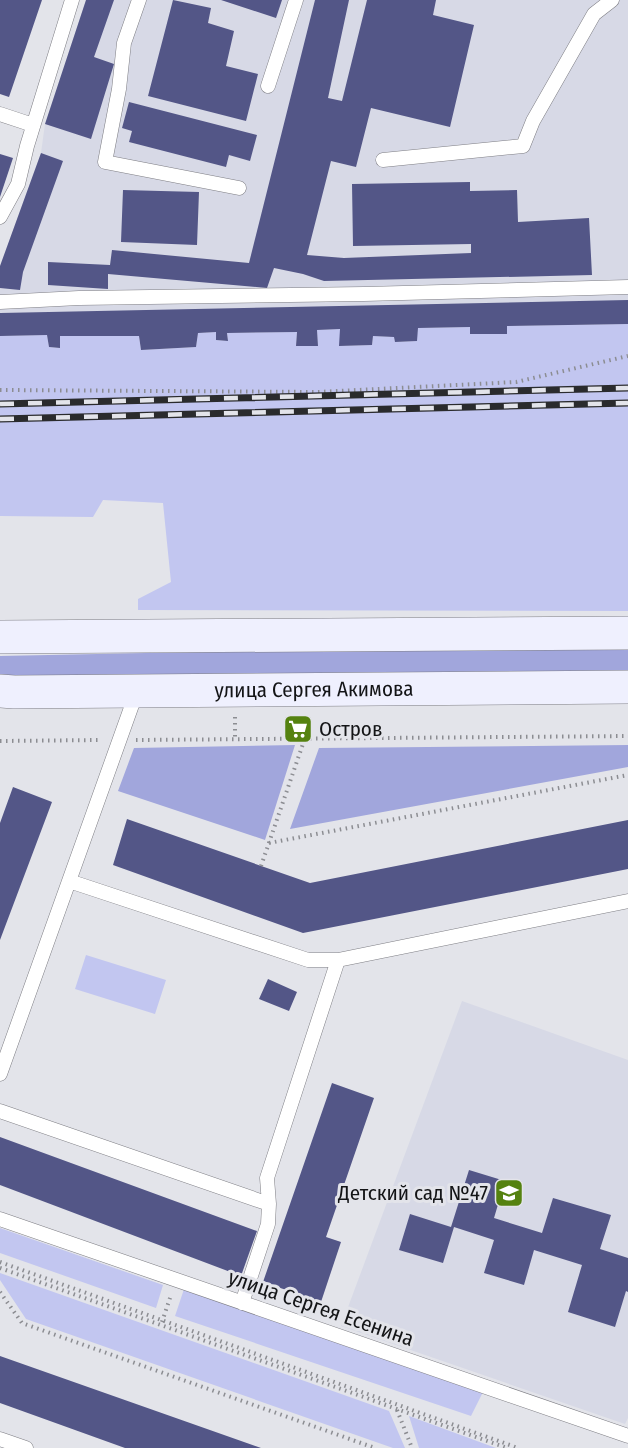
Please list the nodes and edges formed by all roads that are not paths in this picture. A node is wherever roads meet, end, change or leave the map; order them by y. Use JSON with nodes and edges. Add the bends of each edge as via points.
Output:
{"nodes":[{"id":1,"x":72,"y":0,"type":"edge"},
{"id":2,"x":140,"y":0,"type":"edge"},
{"id":3,"x":296,"y":0,"type":"edge"},
{"id":4,"x":612,"y":0,"type":"edge"},
{"id":5,"x":268,"y":86,"type":"dead end"},
{"id":6,"x":0,"y":114,"type":"edge"},
{"id":7,"x":33,"y":125,"type":"junction"},
{"id":8,"x":383,"y":160,"type":"dead end"},
{"id":9,"x":239,"y":188,"type":"dead end"},
{"id":10,"x":0,"y":217,"type":"edge"},
{"id":11,"x":628,"y":286,"type":"edge"},
{"id":12,"x":0,"y":302,"type":"edge"},
{"id":13,"x":628,"y":633,"type":"edge"},
{"id":14,"x":0,"y":637,"type":"edge"},
{"id":15,"x":628,"y":687,"type":"edge"},
{"id":16,"x":0,"y":690,"type":"edge"},
{"id":17,"x":137,"y":691,"type":"junction"},
{"id":18,"x":69,"y":881,"type":"junction"},
{"id":19,"x":628,"y":901,"type":"edge"},
{"id":20,"x":338,"y":960,"type":"junction"},
{"id":21,"x":0,"y":1074,"type":"edge"},
{"id":22,"x":0,"y":1111,"type":"edge"},
{"id":23,"x":269,"y":1204,"type":"junction"},
{"id":24,"x":0,"y":1219,"type":"edge"},
{"id":25,"x":242,"y":1303,"type":"junction"},
{"id":26,"x":628,"y":1436,"type":"edge"},
{"id":27,"x":0,"y":1439,"type":"edge"},
{"id":28,"x":26,"y":1448,"type":"edge"}],
"edges":[{"from":1,"to":7,"type":"lane"},
{"from":2,"to":9,"type":"lane","via":[[124,43],[105,162]]},
{"from":3,"to":5,"type":"lane"},
{"from":4,"to":8,"type":"lane","via":[[594,14],[533,121],[523,146]]},
{"from":6,"to":7,"type":"lane"},
{"from":7,"to":10,"type":"lane","via":[[18,184]]},
{"from":11,"to":12,"type":"lane"},
{"from":13,"to":14,"type":"main road"},
{"from":15,"to":17,"type":"main road","name":"улица Сергея Акимова"},
{"from":16,"to":17,"type":"main road","name":"улица Сергея Акимова"},
{"from":17,"to":18,"type":"lane"},
{"from":18,"to":20,"type":"lane","via":[[308,960]]},
{"from":18,"to":21,"type":"lane"},
{"from":19,"to":20,"type":"lane"},
{"from":20,"to":23,"type":"lane","via":[[267,1178]]},
{"from":22,"to":23,"type":"lane"},
{"from":23,"to":25,"type":"lane","via":[[268,1224]]},
{"from":24,"to":25,"type":"lane","name":"улица Сергея Есенина"},
{"from":25,"to":26,"type":"lane","name":"улица Сергея Есенина"},
{"from":27,"to":28,"type":"lane"}]}
